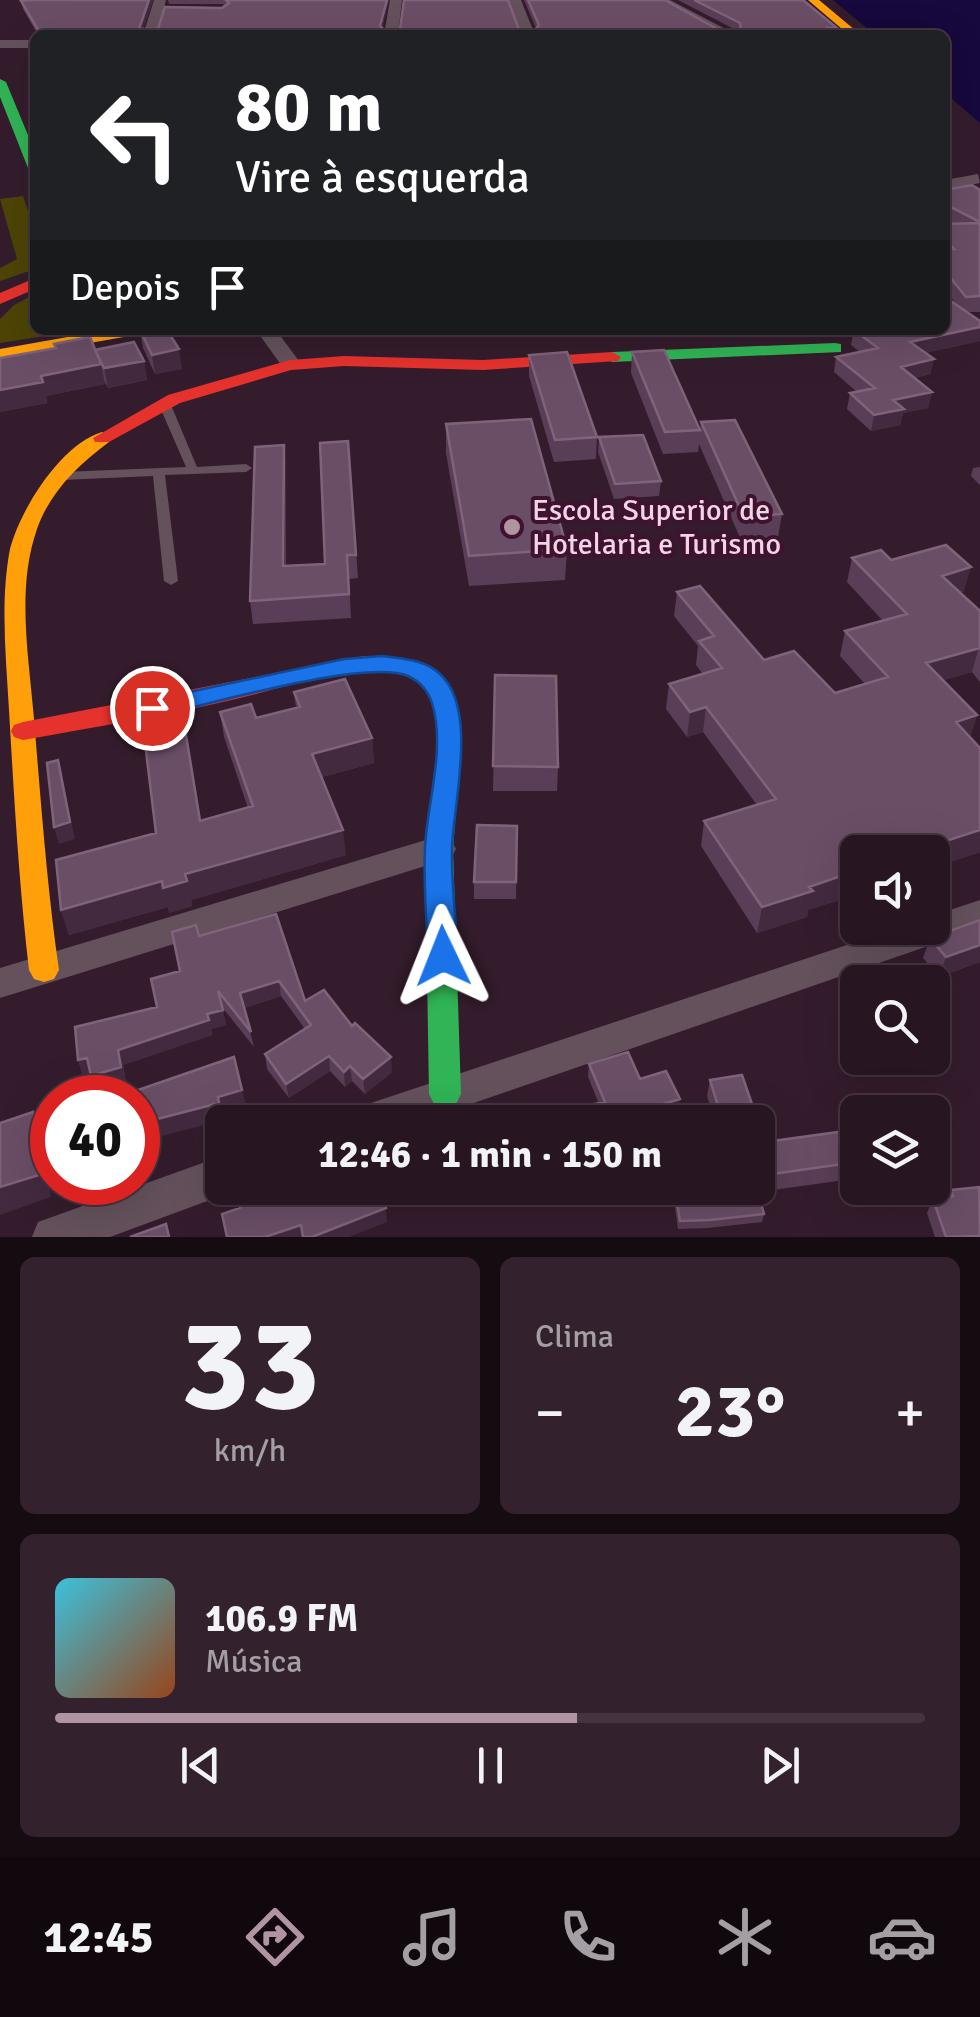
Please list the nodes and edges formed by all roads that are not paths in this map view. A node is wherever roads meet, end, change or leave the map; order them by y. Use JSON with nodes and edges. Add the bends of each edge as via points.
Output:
{"nodes":[{"id":1,"x":396,"y":0,"type":"edge"},
{"id":2,"x":515,"y":0,"type":"edge"},
{"id":3,"x":660,"y":0,"type":"edge"},
{"id":4,"x":812,"y":0,"type":"edge"},
{"id":5,"x":158,"y":5,"type":"edge"},
{"id":6,"x":174,"y":10,"type":"edge"},
{"id":7,"x":151,"y":30,"type":"edge"},
{"id":8,"x":392,"y":30,"type":"edge"},
{"id":9,"x":526,"y":30,"type":"edge"},
{"id":10,"x":720,"y":30,"type":"edge"},
{"id":11,"x":850,"y":30,"type":"edge"},
{"id":12,"x":30,"y":44,"type":"edge"},
{"id":13,"x":0,"y":46,"type":"edge"},
{"id":14,"x":0,"y":82,"type":"edge"},
{"id":15,"x":30,"y":115,"type":"edge"},
{"id":16,"x":30,"y":156,"type":"edge"},
{"id":17,"x":978,"y":179,"type":"edge"},
{"id":18,"x":950,"y":185,"type":"edge"},
{"id":19,"x":30,"y":285,"type":"edge"},
{"id":20,"x":2,"y":296,"type":"edge"},
{"id":21,"x":107,"y":335,"type":"edge"},
{"id":22,"x":270,"y":335,"type":"edge"},
{"id":23,"x":835,"y":348,"type":"dead end"},
{"id":24,"x":0,"y":354,"type":"edge"},
{"id":25,"x":292,"y":365,"type":"junction"},
{"id":26,"x":165,"y":405,"type":"junction"},
{"id":27,"x":246,"y":468,"type":"dead end"},
{"id":28,"x":193,"y":470,"type":"junction"},
{"id":29,"x":159,"y":472,"type":"junction"},
{"id":30,"x":58,"y":477,"type":"junction"},
{"id":31,"x":171,"y":581,"type":"dead end"},
{"id":32,"x":16,"y":752,"type":"edge"},
{"id":33,"x":438,"y":849,"type":"junction"},
{"id":34,"x":980,"y":914,"type":"edge"},
{"id":35,"x":44,"y":970,"type":"junction"},
{"id":36,"x":0,"y":983,"type":"edge"},
{"id":37,"x":445,"y":1094,"type":"junction"},
{"id":38,"x":415,"y":1105,"type":"edge"},
{"id":39,"x":205,"y":1182,"type":"edge"},
{"id":40,"x":53,"y":1237,"type":"edge"}],
"edges":[{"from":1,"to":8,"type":"street"},
{"from":2,"to":9,"type":"street"},
{"from":3,"to":10,"type":"street"},
{"from":4,"to":11,"type":"street"},
{"from":5,"to":6,"type":"lane"},
{"from":5,"to":7,"type":"street"},
{"from":12,"to":13,"type":"street"},
{"from":13,"to":15,"type":"street"},
{"from":14,"to":16,"type":"street"},
{"from":17,"to":18,"type":"street"},
{"from":19,"to":20,"type":"street"},
{"from":21,"to":24,"type":"street"},
{"from":22,"to":25,"type":"street"},
{"from":23,"to":25,"type":"street","via":[[468,366]]},
{"from":25,"to":26,"type":"street"},
{"from":26,"to":28,"type":"lane"},
{"from":26,"to":30,"type":"street","via":[[98,438]]},
{"from":27,"to":28,"type":"lane"},
{"from":28,"to":29,"type":"lane"},
{"from":29,"to":30,"type":"lane"},
{"from":29,"to":31,"type":"lane"},
{"from":30,"to":32,"type":"street","via":[[26,530],[20,563]]},
{"from":32,"to":33,"type":"street","via":[[168,705],[344,667],[412,668],[432,680],[445,704]]},
{"from":32,"to":35,"type":"street"},
{"from":33,"to":35,"type":"street"},
{"from":33,"to":37,"type":"street"},
{"from":34,"to":37,"type":"street"},
{"from":35,"to":36,"type":"street"},
{"from":37,"to":38,"type":"street"},
{"from":39,"to":40,"type":"street"}]}
